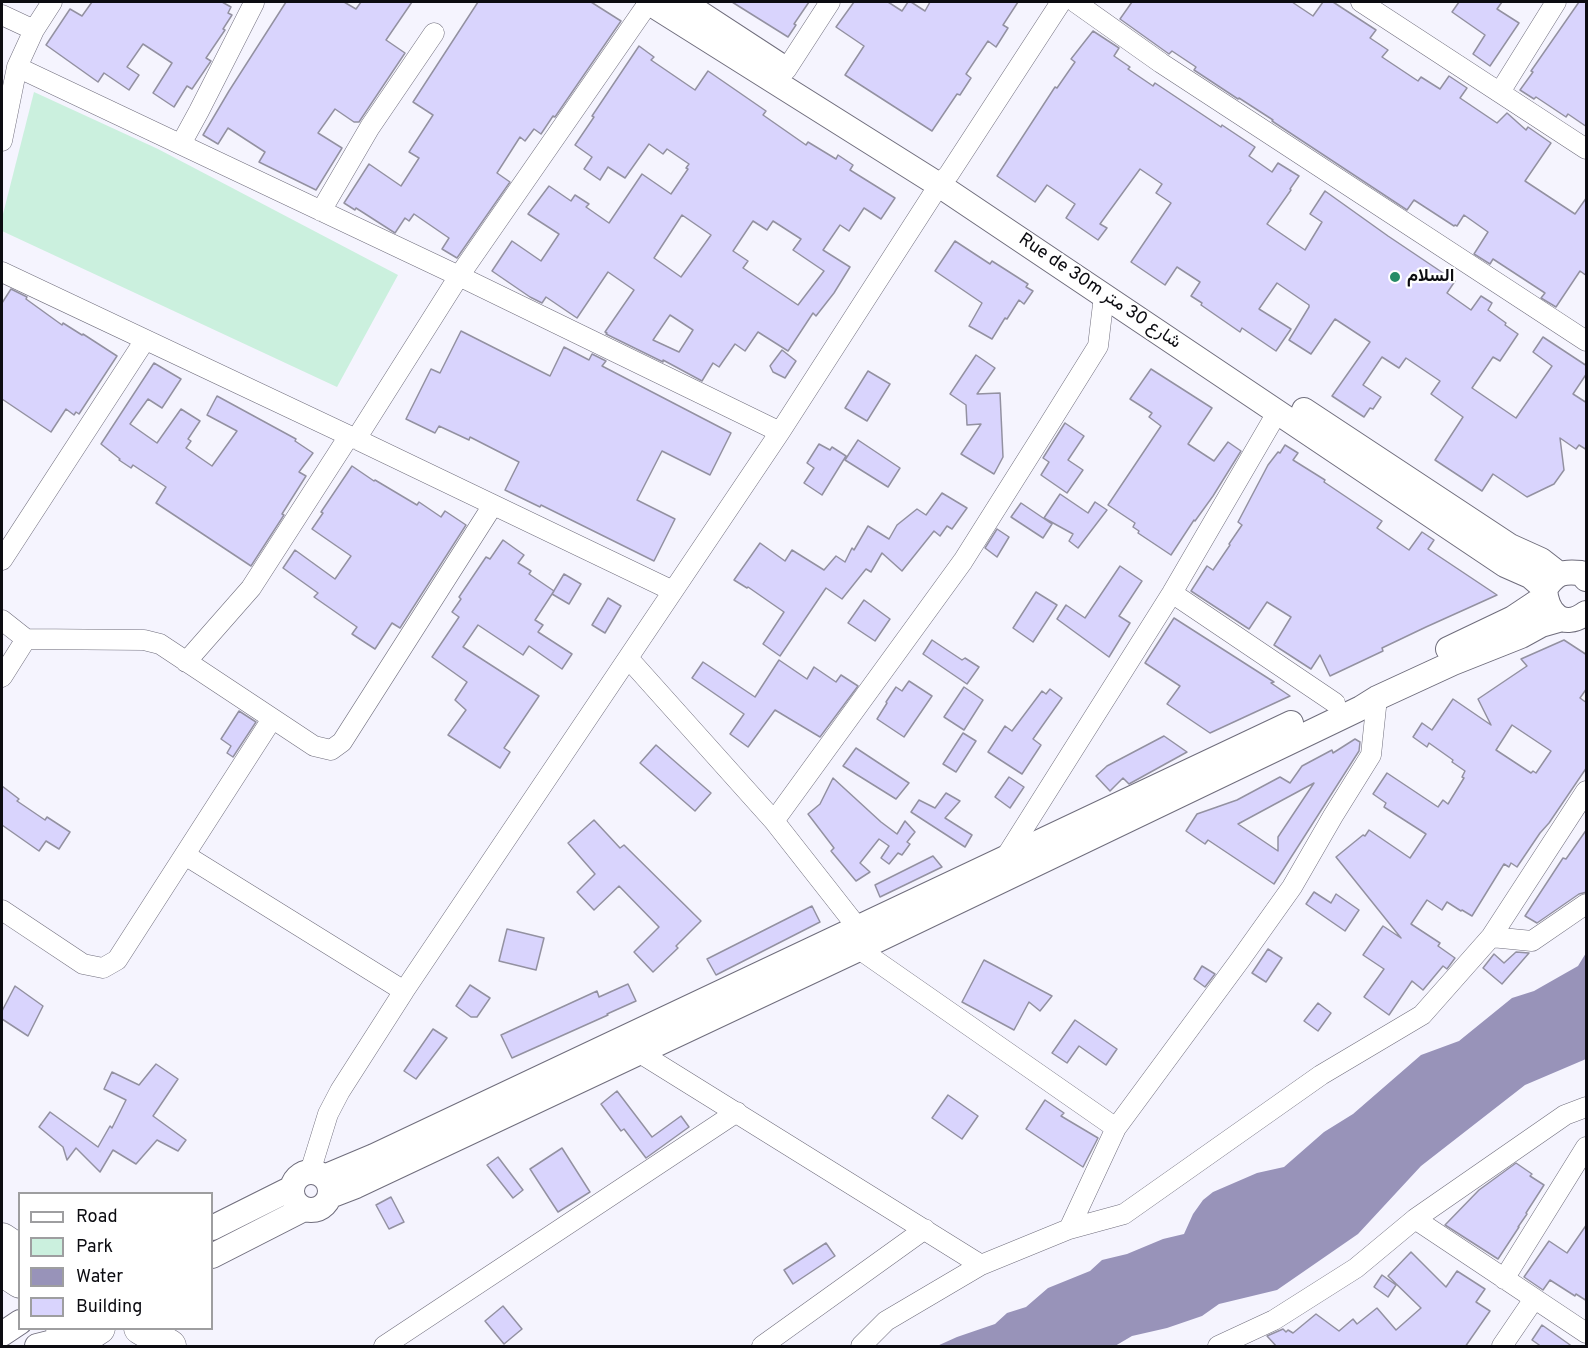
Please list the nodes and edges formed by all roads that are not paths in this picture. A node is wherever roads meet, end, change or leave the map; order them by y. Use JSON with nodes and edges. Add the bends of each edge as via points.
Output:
{"nodes":[{"id":1,"x":52,"y":2,"type":"edge"},
{"id":2,"x":649,"y":2,"type":"edge"},
{"id":3,"x":683,"y":2,"type":"edge"},
{"id":4,"x":830,"y":2,"type":"edge"},
{"id":5,"x":1061,"y":2,"type":"edge"},
{"id":6,"x":1075,"y":2,"type":"edge"},
{"id":7,"x":1361,"y":2,"type":"edge"},
{"id":8,"x":1556,"y":2,"type":"edge"},
{"id":9,"x":254,"y":3,"type":"dead end"},
{"id":10,"x":2,"y":15,"type":"edge"},
{"id":11,"x":34,"y":30,"type":"junction"},
{"id":12,"x":434,"y":33,"type":"dead end"},
{"id":13,"x":17,"y":67,"type":"junction"},
{"id":14,"x":786,"y":70,"type":"junction"},
{"id":15,"x":1500,"y":92,"type":"junction"},
{"id":16,"x":2,"y":140,"type":"edge"},
{"id":17,"x":181,"y":144,"type":"junction"},
{"id":18,"x":1587,"y":149,"type":"edge"},
{"id":19,"x":944,"y":180,"type":"junction"},
{"id":20,"x":321,"y":211,"type":"junction"},
{"id":21,"x":2,"y":272,"type":"edge"},
{"id":22,"x":459,"y":276,"type":"junction"},
{"id":23,"x":1104,"y":296,"type":"junction"},
{"id":24,"x":145,"y":339,"type":"junction"},
{"id":25,"x":1587,"y":341,"type":"edge"},
{"id":26,"x":1278,"y":411,"type":"junction"},
{"id":27,"x":780,"y":432,"type":"junction"},
{"id":28,"x":352,"y":438,"type":"junction"},
{"id":29,"x":493,"y":505,"type":"junction"},
{"id":30,"x":2,"y":560,"type":"edge"},
{"id":31,"x":1567,"y":581,"type":"edge"},
{"id":32,"x":673,"y":591,"type":"junction"},
{"id":33,"x":1172,"y":593,"type":"junction"},
{"id":34,"x":1586,"y":614,"type":"edge"},
{"id":35,"x":1562,"y":619,"type":"junction"},
{"id":36,"x":2,"y":621,"type":"edge"},
{"id":37,"x":26,"y":639,"type":"junction"},
{"id":38,"x":628,"y":658,"type":"junction"},
{"id":39,"x":186,"y":662,"type":"junction"},
{"id":40,"x":2,"y":677,"type":"edge"},
{"id":41,"x":1377,"y":698,"type":"junction"},
{"id":42,"x":1335,"y":703,"type":"junction"},
{"id":43,"x":272,"y":719,"type":"junction"},
{"id":44,"x":1587,"y":791,"type":"edge"},
{"id":45,"x":774,"y":821,"type":"junction"},
{"id":46,"x":185,"y":855,"type":"junction"},
{"id":47,"x":1005,"y":858,"type":"junction"},
{"id":48,"x":1587,"y":904,"type":"edge"},
{"id":49,"x":2,"y":910,"type":"edge"},
{"id":50,"x":1491,"y":937,"type":"junction"},
{"id":51,"x":859,"y":939,"type":"junction"},
{"id":52,"x":404,"y":991,"type":"junction"},
{"id":53,"x":640,"y":1053,"type":"junction"},
{"id":54,"x":1587,"y":1107,"type":"edge"},
{"id":55,"x":737,"y":1112,"type":"junction"},
{"id":56,"x":1116,"y":1128,"type":"junction"},
{"id":57,"x":1587,"y":1147,"type":"edge"},
{"id":58,"x":321,"y":1182,"type":"junction"},
{"id":59,"x":298,"y":1199,"type":"junction"},
{"id":60,"x":1415,"y":1219,"type":"junction"},
{"id":61,"x":213,"y":1228,"type":"edge"},
{"id":62,"x":925,"y":1229,"type":"junction"},
{"id":63,"x":1069,"y":1229,"type":"junction"},
{"id":64,"x":2,"y":1239,"type":"edge"},
{"id":65,"x":18,"y":1250,"type":"edge"},
{"id":66,"x":213,"y":1255,"type":"edge"},
{"id":67,"x":981,"y":1265,"type":"junction"},
{"id":68,"x":2,"y":1270,"type":"edge"},
{"id":69,"x":1504,"y":1279,"type":"junction"},
{"id":70,"x":18,"y":1281,"type":"edge"},
{"id":71,"x":1534,"y":1299,"type":"junction"},
{"id":72,"x":18,"y":1323,"type":"edge"},
{"id":73,"x":142,"y":1330,"type":"edge"},
{"id":74,"x":1587,"y":1333,"type":"edge"},
{"id":75,"x":2,"y":1334,"type":"edge"},
{"id":76,"x":90,"y":1334,"type":"edge"},
{"id":77,"x":37,"y":1347,"type":"edge"},
{"id":78,"x":170,"y":1347,"type":"edge"},
{"id":79,"x":384,"y":1347,"type":"edge"},
{"id":80,"x":762,"y":1347,"type":"edge"},
{"id":81,"x":861,"y":1347,"type":"edge"},
{"id":82,"x":1218,"y":1347,"type":"edge"},
{"id":83,"x":1502,"y":1347,"type":"edge"}],
"edges":[{"from":1,"to":11,"type":"street"},
{"from":2,"to":19,"type":"street","name":"Rue de 30m شارع 30 متر"},
{"from":2,"to":22,"type":"street"},
{"from":3,"to":14,"type":"street","name":"Rue de 30m شارع 30 متر"},
{"from":4,"to":14,"type":"street"},
{"from":5,"to":19,"type":"street"},
{"from":6,"to":25,"type":"street","via":[[1161,63]]},
{"from":7,"to":15,"type":"street"},
{"from":8,"to":15,"type":"street"},
{"from":9,"to":17,"type":"street"},
{"from":10,"to":11,"type":"street"},
{"from":11,"to":13,"type":"street"},
{"from":12,"to":20,"type":"street","via":[[370,126]]},
{"from":13,"to":16,"type":"street"},
{"from":13,"to":17,"type":"street"},
{"from":14,"to":19,"type":"street","name":"Rue de 30m شارع 30 متر"},
{"from":15,"to":18,"type":"street"},
{"from":17,"to":20,"type":"street"},
{"from":19,"to":23,"type":"street","name":"Rue de 30m شارع 30 متر"},
{"from":19,"to":27,"type":"street"},
{"from":19,"to":31,"type":"street","name":"Rue de 30m شارع 30 متر","via":[[1510,546],[1541,560]]},
{"from":20,"to":22,"type":"street"},
{"from":21,"to":24,"type":"street"},
{"from":22,"to":27,"type":"street"},
{"from":22,"to":28,"type":"street"},
{"from":23,"to":26,"type":"street","name":"Rue de 30m شارع 30 متر"},
{"from":23,"to":45,"type":"street","via":[[1098,346],[1045,432],[963,561]]},
{"from":24,"to":28,"type":"street"},
{"from":24,"to":30,"type":"street"},
{"from":26,"to":31,"type":"street","name":"Rue de 30m شارع 30 متر","via":[[1506,565],[1530,576]]},
{"from":26,"to":33,"type":"street"},
{"from":27,"to":32,"type":"street"},
{"from":28,"to":29,"type":"street"},
{"from":28,"to":39,"type":"street","via":[[251,588]]},
{"from":29,"to":32,"type":"street"},
{"from":29,"to":43,"type":"street","via":[[342,742],[331,750],[314,747]]},
{"from":31,"to":35,"type":"street","via":[[1550,610]]},
{"from":31,"to":42,"type":"street","via":[[1513,618]]},
{"from":32,"to":38,"type":"street"},
{"from":33,"to":42,"type":"street"},
{"from":33,"to":47,"type":"street"},
{"from":34,"to":35,"type":"street"},
{"from":35,"to":41,"type":"street","via":[[1541,624]]},
{"from":36,"to":37,"type":"street"},
{"from":37,"to":39,"type":"street","via":[[144,640],[160,644]]},
{"from":37,"to":40,"type":"street"},
{"from":38,"to":45,"type":"street"},
{"from":38,"to":52,"type":"street"},
{"from":39,"to":43,"type":"street"},
{"from":41,"to":51,"type":"street"},
{"from":41,"to":56,"type":"street","via":[[1371,755],[1292,887]]},
{"from":42,"to":47,"type":"street"},
{"from":43,"to":46,"type":"street"},
{"from":44,"to":50,"type":"street"},
{"from":45,"to":51,"type":"street"},
{"from":46,"to":49,"type":"street","via":[[117,960],[103,968],[83,964]]},
{"from":46,"to":52,"type":"street"},
{"from":47,"to":51,"type":"street"},
{"from":48,"to":50,"type":"street","via":[[1532,941]]},
{"from":50,"to":63,"type":"street","via":[[1422,1015],[1322,1075],[1124,1214]]},
{"from":51,"to":53,"type":"street"},
{"from":51,"to":56,"type":"street"},
{"from":51,"to":58,"type":"street"},
{"from":52,"to":58,"type":"street","via":[[328,1114]]},
{"from":53,"to":55,"type":"street"},
{"from":53,"to":58,"type":"street","via":[[356,1186]]},
{"from":54,"to":60,"type":"street","via":[[1565,1115]]},
{"from":55,"to":62,"type":"street"},
{"from":55,"to":79,"type":"street"},
{"from":56,"to":63,"type":"street"},
{"from":57,"to":69,"type":"street"},
{"from":58,"to":59,"type":"street","via":[[303,1173],[298,1177]]},
{"from":58,"to":59,"type":"street","via":[[327,1201],[320,1208],[309,1210]]},
{"from":59,"to":61,"type":"street","via":[[254,1208]]},
{"from":59,"to":66,"type":"street"},
{"from":60,"to":69,"type":"street"},
{"from":60,"to":82,"type":"street","via":[[1347,1273],[1275,1320]]},
{"from":62,"to":67,"type":"street"},
{"from":62,"to":80,"type":"street"},
{"from":63,"to":67,"type":"street"},
{"from":64,"to":65,"type":"main road"},
{"from":67,"to":81,"type":"street","via":[[886,1321]]},
{"from":68,"to":70,"type":"main road"},
{"from":69,"to":71,"type":"street"},
{"from":71,"to":74,"type":"street"},
{"from":71,"to":83,"type":"street"},
{"from":72,"to":75,"type":"street"},
{"from":73,"to":78,"type":"main road"},
{"from":76,"to":77,"type":"street"}]}
